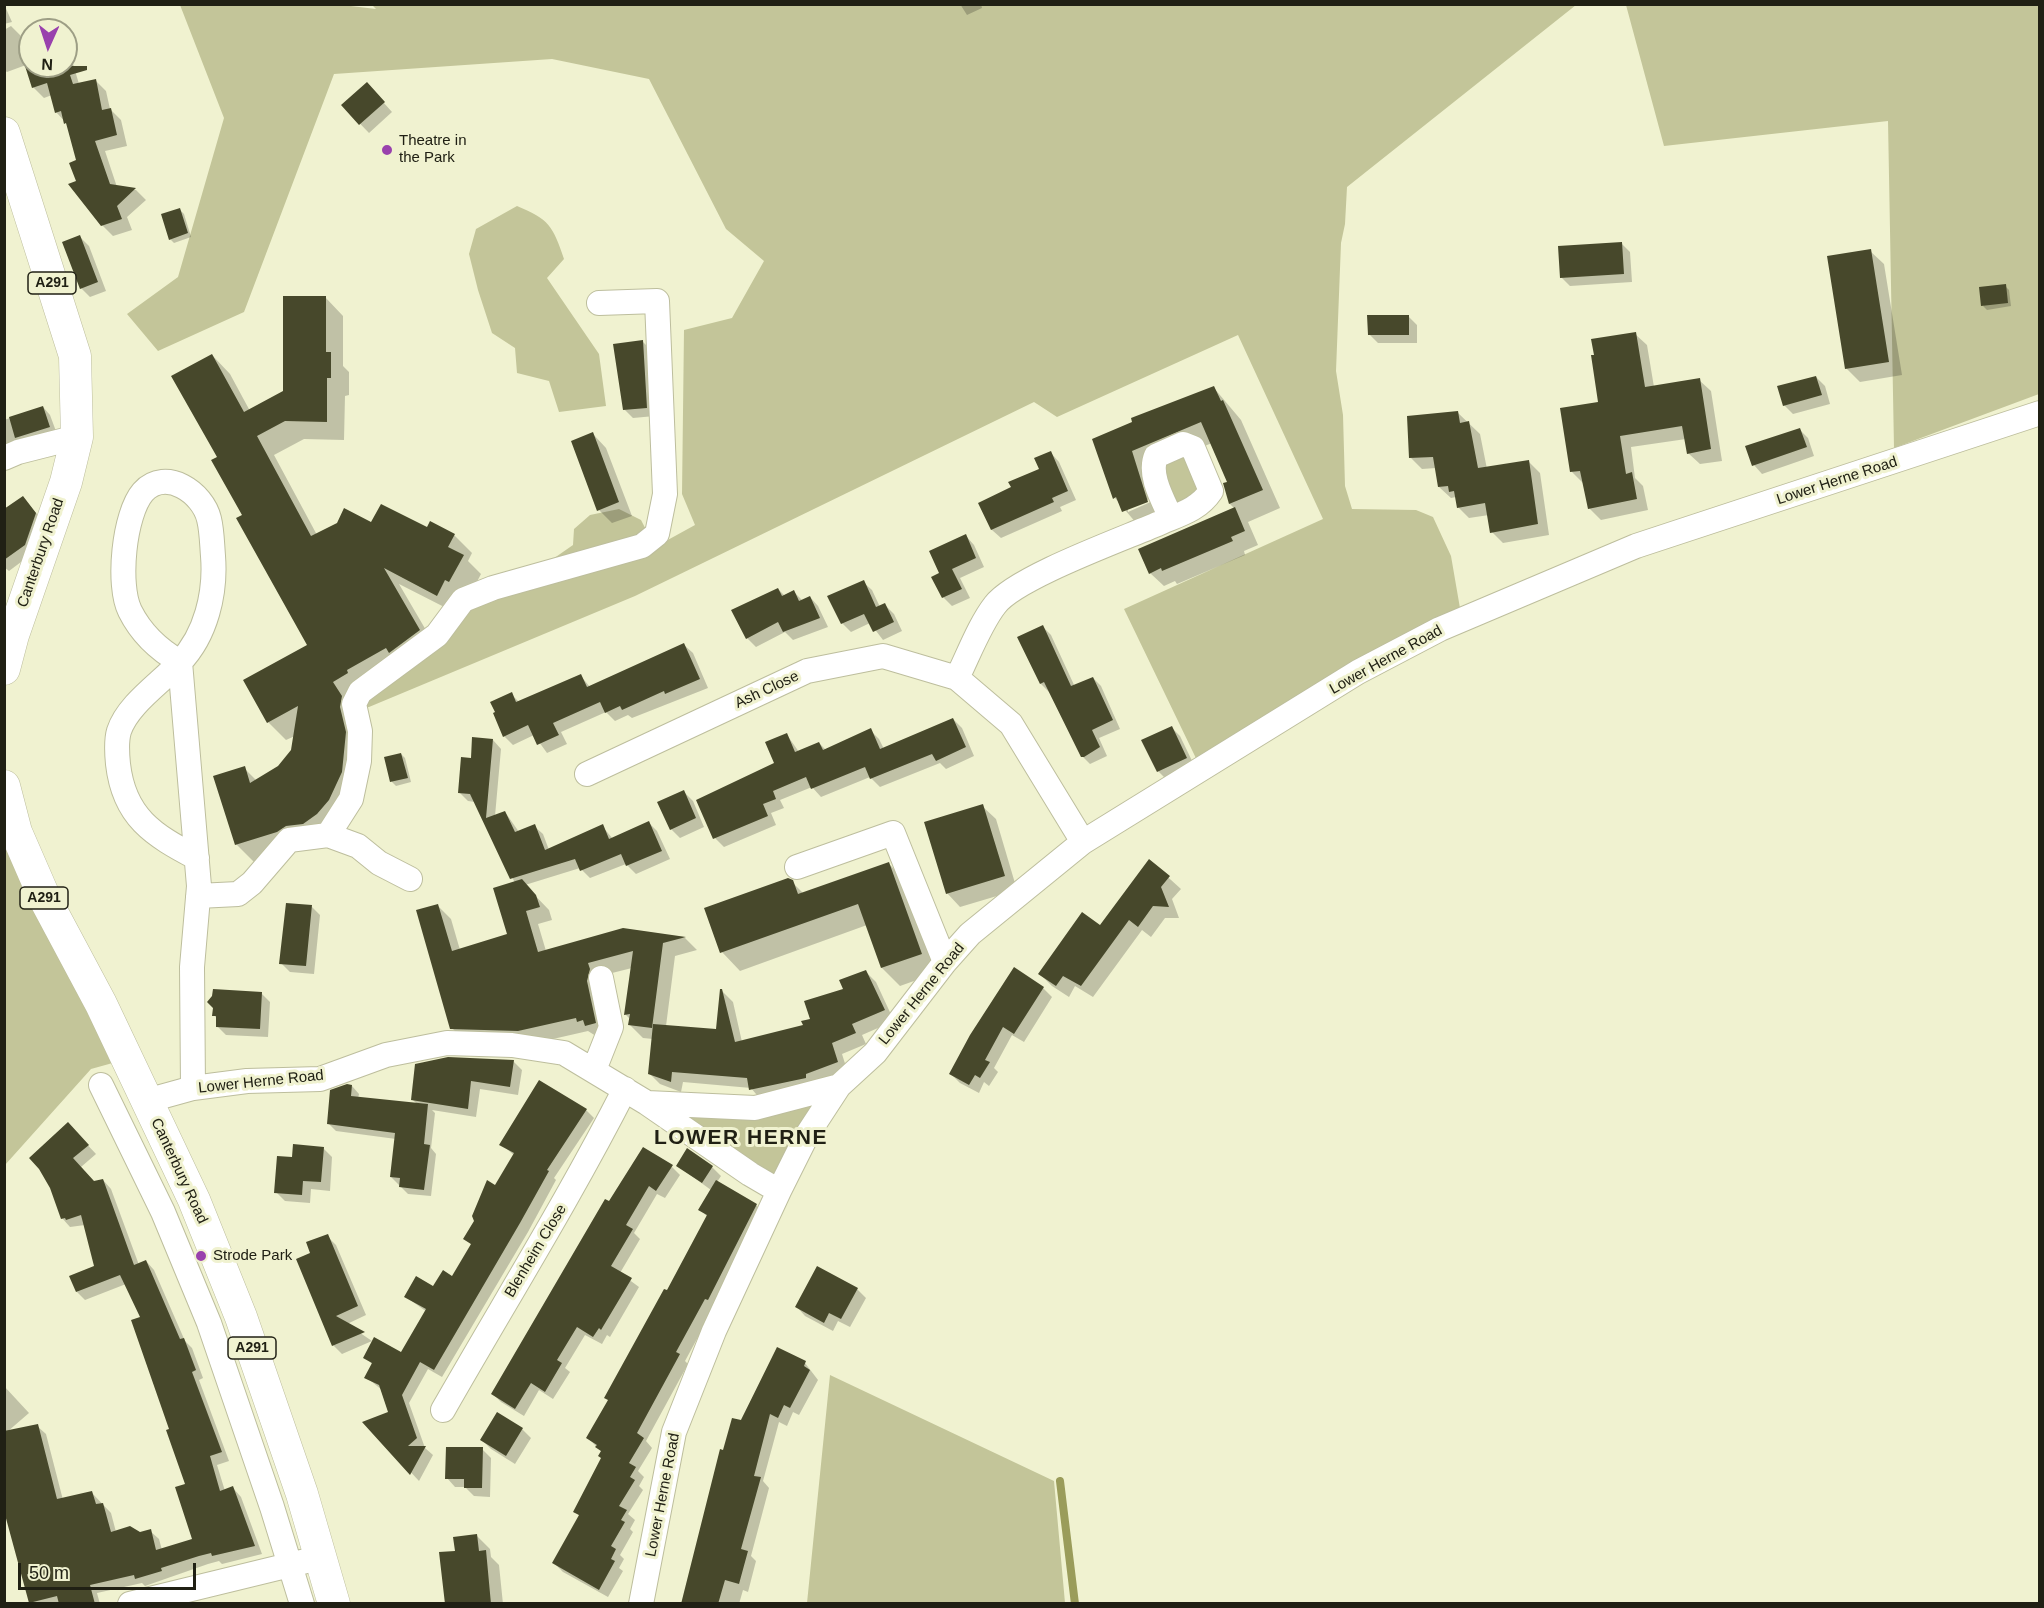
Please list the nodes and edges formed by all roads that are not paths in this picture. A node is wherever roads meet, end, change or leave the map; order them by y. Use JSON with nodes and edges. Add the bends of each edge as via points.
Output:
{"nodes":[{"id":1,"x":4,"y":133,"type":"edge"},
{"id":2,"x":599,"y":303,"type":"dead end"},
{"id":3,"x":2040,"y":413,"type":"edge"},
{"id":4,"x":77,"y":437,"type":"junction"},
{"id":5,"x":4,"y":458,"type":"edge"},
{"id":6,"x":1171,"y":518,"type":"dead end"},
{"id":7,"x":180,"y":662,"type":"junction"},
{"id":8,"x":4,"y":669,"type":"edge"},
{"id":9,"x":957,"y":678,"type":"junction"},
{"id":10,"x":587,"y":774,"type":"dead end"},
{"id":11,"x":4,"y":786,"type":"edge"},
{"id":12,"x":328,"y":835,"type":"junction"},
{"id":13,"x":1083,"y":842,"type":"junction"},
{"id":14,"x":197,"y":858,"type":"junction"},
{"id":15,"x":797,"y":867,"type":"dead end"},
{"id":16,"x":410,"y":879,"type":"dead end"},
{"id":17,"x":198,"y":896,"type":"junction"},
{"id":18,"x":945,"y":962,"type":"junction"},
{"id":19,"x":601,"y":978,"type":"dead end"},
{"id":20,"x":594,"y":1070,"type":"junction"},
{"id":21,"x":101,"y":1085,"type":"dead end"},
{"id":22,"x":839,"y":1086,"type":"junction"},
{"id":23,"x":193,"y":1088,"type":"junction"},
{"id":24,"x":625,"y":1089,"type":"junction"},
{"id":25,"x":146,"y":1101,"type":"junction"},
{"id":26,"x":646,"y":1103,"type":"junction"},
{"id":27,"x":779,"y":1191,"type":"junction"},
{"id":28,"x":443,"y":1410,"type":"dead end"},
{"id":29,"x":322,"y":1557,"type":"junction"},
{"id":30,"x":290,"y":1565,"type":"junction"},
{"id":31,"x":130,"y":1604,"type":"edge"},
{"id":32,"x":302,"y":1604,"type":"edge"},
{"id":33,"x":334,"y":1604,"type":"edge"},
{"id":34,"x":641,"y":1604,"type":"edge"}],
"edges":[{"from":1,"to":4,"type":"main road","number":"A291","via":[[75,356]]},
{"from":2,"to":12,"type":"street","via":[[657,301],[665,494],[657,534],[642,546],[463,600],[437,635],[360,692],[354,704],[360,731],[351,800]]},
{"from":3,"to":13,"type":"street","name":"Lower Herne Road","via":[[1636,546],[1440,629],[1358,672]]},
{"from":4,"to":5,"type":"street"},
{"from":4,"to":8,"type":"main road","name":"Canterbury Road","number":"A291","via":[[66,482]]},
{"from":6,"to":9,"type":"street","via":[[1027,581],[995,604]]},
{"from":7,"to":7,"type":"street","via":[[192,649],[207,618],[214,565],[209,517],[195,495],[177,482],[160,481],[144,491],[130,518],[123,560],[129,609],[160,650]]},
{"from":7,"to":14,"type":"street"},
{"from":7,"to":14,"type":"street","via":[[132,710],[119,731],[117,753],[120,787],[133,812],[170,844]]},
{"from":9,"to":10,"type":"street","name":"Ash Close","via":[[883,656],[807,671]]},
{"from":9,"to":13,"type":"street","name":"Ash Close","via":[[1011,724]]},
{"from":11,"to":25,"type":"main road","name":"Canterbury Road","number":"A291","via":[[16,832],[46,901],[101,1004]]},
{"from":12,"to":16,"type":"street","via":[[358,846],[379,863]]},
{"from":12,"to":17,"type":"street","via":[[289,840],[238,894]]},
{"from":13,"to":18,"type":"street","name":"Lower Herne Road","via":[[970,934]]},
{"from":14,"to":17,"type":"street"},
{"from":15,"to":18,"type":"street","via":[[893,833]]},
{"from":17,"to":23,"type":"street","via":[[192,967]]},
{"from":18,"to":22,"type":"street","name":"Lower Herne Road","via":[[875,1053]]},
{"from":19,"to":20,"type":"street","via":[[611,1027]]},
{"from":20,"to":23,"type":"street","name":"Lower Herne Road","via":[[564,1053],[512,1045],[447,1043],[386,1055],[320,1079],[247,1081]]},
{"from":20,"to":24,"type":"street","name":"Lower Herne Road"},
{"from":21,"to":30,"type":"street","via":[[111,1127],[163,1212],[209,1323]]},
{"from":22,"to":26,"type":"street","name":"Lower Herne Road","via":[[755,1108]]},
{"from":22,"to":27,"type":"street","name":"Lower Herne Road","via":[[807,1135]]},
{"from":23,"to":25,"type":"street","name":"Lower Herne Road"},
{"from":24,"to":26,"type":"street","name":"Lower Herne Road"},
{"from":24,"to":28,"type":"street","name":"Blenheim Close","via":[[575,1187],[546,1230]]},
{"from":25,"to":29,"type":"main road","name":"Canterbury Road","number":"A291","via":[[194,1200],[241,1317]]},
{"from":26,"to":27,"type":"street","name":"Lower Herne Road"},
{"from":27,"to":34,"type":"street","name":"Lower Herne Road","via":[[714,1331],[674,1432]]},
{"from":29,"to":30,"type":"street"},
{"from":29,"to":33,"type":"main road","name":"Canterbury Road","number":"A291"},
{"from":30,"to":31,"type":"street"},
{"from":30,"to":32,"type":"street"}]}
